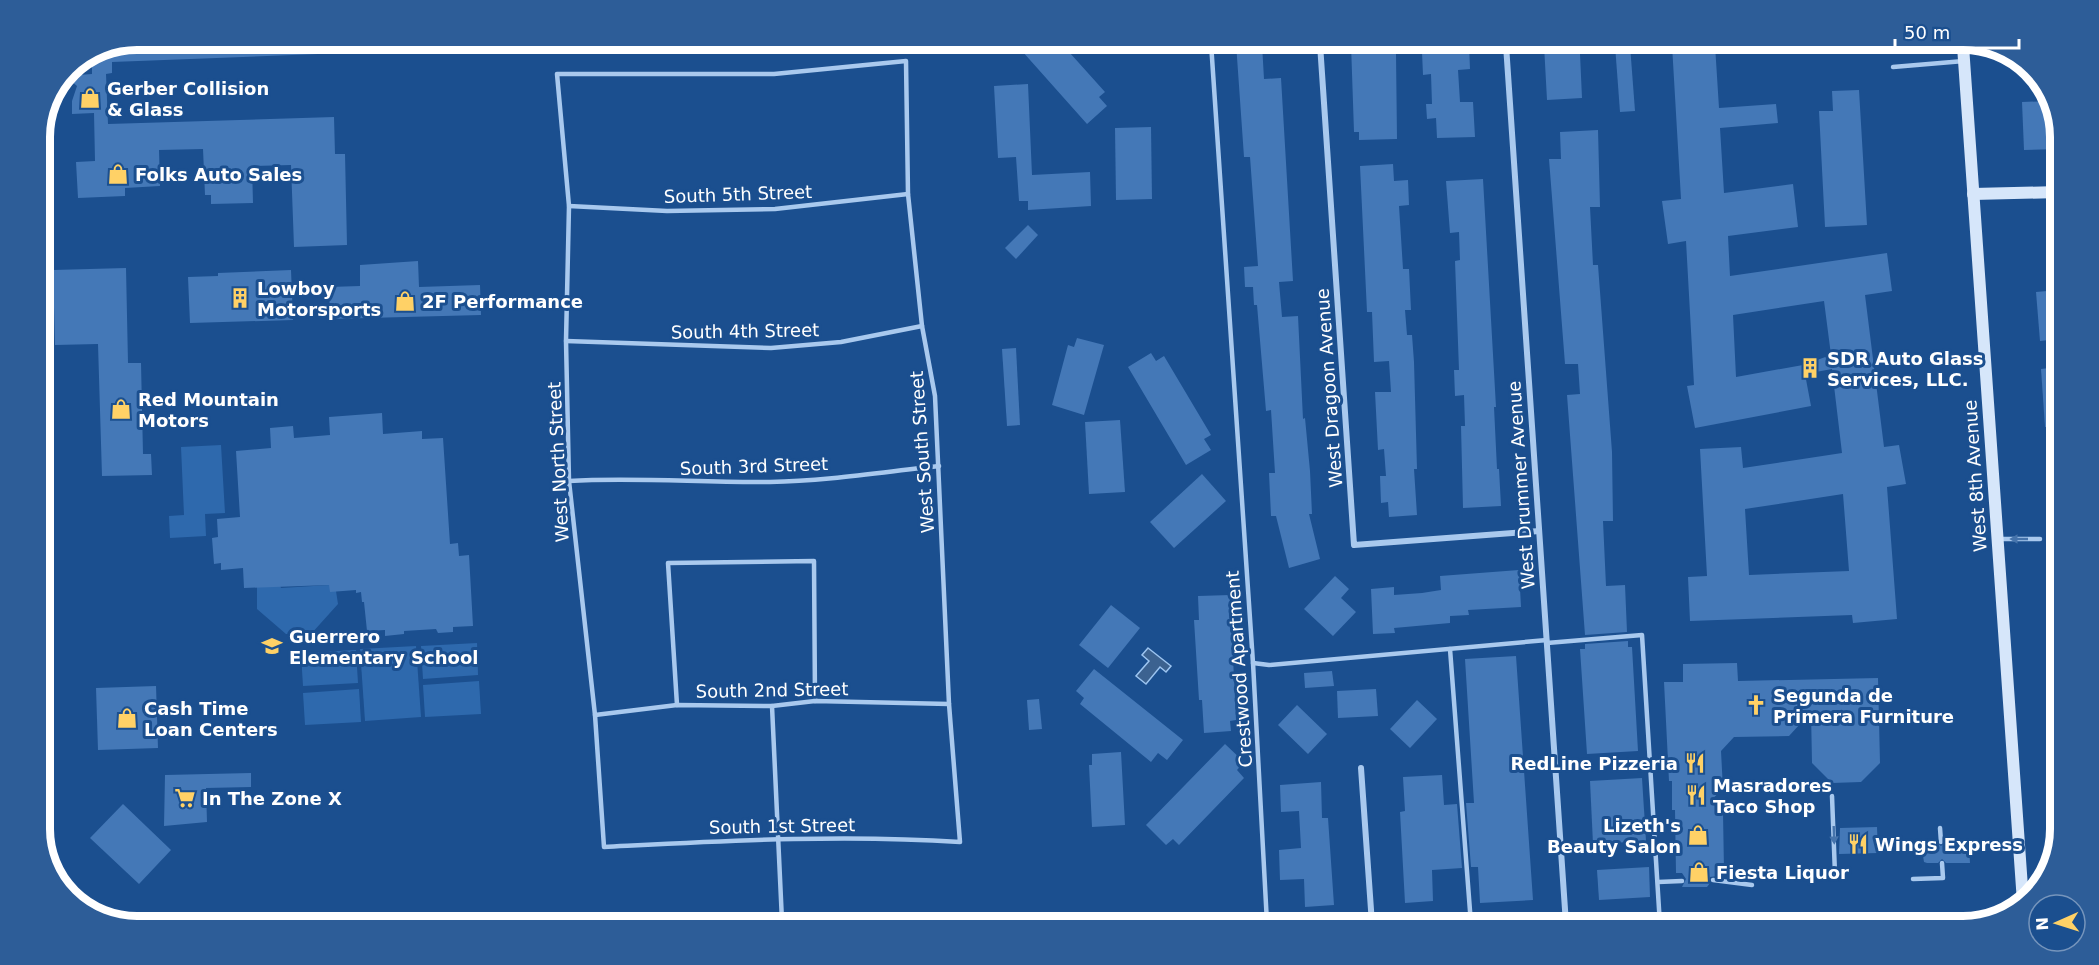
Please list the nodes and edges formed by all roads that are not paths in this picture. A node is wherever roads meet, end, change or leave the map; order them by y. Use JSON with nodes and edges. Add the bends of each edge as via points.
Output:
{"nodes":[{"id":1,"x":1211,"y":50,"type":"edge"},
{"id":2,"x":1320,"y":50,"type":"edge"},
{"id":3,"x":1506,"y":50,"type":"edge"},
{"id":4,"x":1963,"y":50,"type":"edge"},
{"id":5,"x":1964,"y":61,"type":"junction"},
{"id":6,"x":1893,"y":67,"type":"dead end"},
{"id":7,"x":558,"y":74,"type":"joint"},
{"id":8,"x":2049,"y":192,"type":"edge"},
{"id":9,"x":908,"y":194,"type":"junction"},
{"id":10,"x":1973,"y":194,"type":"junction"},
{"id":11,"x":568,"y":206,"type":"junction"},
{"id":12,"x":922,"y":326,"type":"junction"},
{"id":13,"x":566,"y":340,"type":"junction"},
{"id":14,"x":939,"y":466,"type":"junction"},
{"id":15,"x":569,"y":481,"type":"junction"},
{"id":16,"x":1539,"y":531,"type":"junction"},
{"id":17,"x":2040,"y":538,"type":"dead end"},
{"id":18,"x":1998,"y":539,"type":"junction"},
{"id":19,"x":1547,"y":641,"type":"junction"},
{"id":20,"x":1450,"y":649,"type":"junction"},
{"id":21,"x":1253,"y":663,"type":"junction"},
{"id":22,"x":815,"y":701,"type":"junction"},
{"id":23,"x":949,"y":704,"type":"junction"},
{"id":24,"x":677,"y":705,"type":"junction"},
{"id":25,"x":772,"y":706,"type":"junction"},
{"id":26,"x":595,"y":715,"type":"junction"},
{"id":27,"x":1361,"y":768,"type":"dead end"},
{"id":28,"x":1832,"y":796,"type":"dead end"},
{"id":29,"x":1940,"y":828,"type":"dead end"},
{"id":30,"x":778,"y":838,"type":"junction"},
{"id":31,"x":960,"y":842,"type":"joint"},
{"id":32,"x":1941,"y":842,"type":"dead end"},
{"id":33,"x":604,"y":847,"type":"joint"},
{"id":34,"x":1942,"y":862,"type":"dead end"},
{"id":35,"x":1835,"y":874,"type":"dead end"},
{"id":36,"x":1912,"y":879,"type":"dead end"},
{"id":37,"x":1713,"y":880,"type":"dead end"},
{"id":38,"x":1682,"y":881,"type":"dead end"},
{"id":39,"x":1658,"y":882,"type":"junction"},
{"id":40,"x":1752,"y":885,"type":"dead end"},
{"id":41,"x":2022,"y":892,"type":"edge"},
{"id":42,"x":783,"y":916,"type":"edge"},
{"id":43,"x":1267,"y":916,"type":"edge"},
{"id":44,"x":1371,"y":916,"type":"edge"},
{"id":45,"x":1470,"y":916,"type":"edge"},
{"id":46,"x":1565,"y":916,"type":"edge"},
{"id":47,"x":1660,"y":916,"type":"edge"}],
"edges":[{"from":1,"to":21,"type":"lane","name":"Crestwood Apartment"},
{"from":2,"to":16,"type":"street","name":"West Dragoon Avenue","via":[[1354,544]]},
{"from":3,"to":16,"type":"street","name":"West Drummer Avenue"},
{"from":4,"to":5,"type":"street","name":"West 8th Avenue"},
{"from":5,"to":6,"type":"lane"},
{"from":5,"to":10,"type":"street","name":"West 8th Avenue"},
{"from":7,"to":9,"type":"lane","name":"West South Street","via":[[774,74],[906,61]]},
{"from":7,"to":11,"type":"lane","name":"West North Street"},
{"from":8,"to":10,"type":"street"},
{"from":9,"to":11,"type":"lane","name":"South 5th Street","via":[[775,209],[667,211]]},
{"from":9,"to":12,"type":"lane","name":"West South Street"},
{"from":10,"to":18,"type":"street","name":"West 8th Avenue"},
{"from":11,"to":13,"type":"lane","name":"West North Street"},
{"from":12,"to":13,"type":"lane","name":"South 4th Street","via":[[842,342],[771,348]]},
{"from":12,"to":14,"type":"lane","name":"West South Street","via":[[935,396]]},
{"from":13,"to":15,"type":"lane","name":"West North Street"},
{"from":14,"to":15,"type":"lane","name":"South 3rd Street","via":[[774,482],[683,483],[628,478]]},
{"from":14,"to":23,"type":"lane","name":"West South Street"},
{"from":15,"to":26,"type":"lane","name":"West North Street"},
{"from":16,"to":19,"type":"street","name":"West Drummer Avenue"},
{"from":17,"to":18,"type":"lane","one_way":true},
{"from":18,"to":41,"type":"street","name":"West 8th Avenue"},
{"from":19,"to":20,"type":"lane"},
{"from":19,"to":39,"type":"lane","via":[[1642,635]]},
{"from":19,"to":46,"type":"street","name":"West Drummer Avenue"},
{"from":20,"to":21,"type":"lane","via":[[1269,665]]},
{"from":20,"to":45,"type":"lane"},
{"from":21,"to":43,"type":"lane","name":"Crestwood Apartment"},
{"from":22,"to":23,"type":"lane","name":"South 2nd Street"},
{"from":22,"to":24,"type":"lane","via":[[814,561],[668,563]]},
{"from":22,"to":25,"type":"lane","name":"South 2nd Street"},
{"from":23,"to":31,"type":"lane","name":"West South Street"},
{"from":24,"to":25,"type":"lane","name":"South 2nd Street"},
{"from":24,"to":26,"type":"lane","name":"South 2nd Street"},
{"from":25,"to":30,"type":"lane"},
{"from":26,"to":33,"type":"lane","name":"West North Street"},
{"from":27,"to":44,"type":"street"},
{"from":28,"to":35,"type":"lane","one_way":true},
{"from":29,"to":32,"type":"lane"},
{"from":30,"to":31,"type":"lane","name":"South 1st Street"},
{"from":30,"to":33,"type":"lane","name":"South 1st Street"},
{"from":30,"to":42,"type":"lane"},
{"from":34,"to":36,"type":"lane","via":[[1943,878]]},
{"from":37,"to":40,"type":"lane"},
{"from":38,"to":39,"type":"lane"},
{"from":39,"to":47,"type":"lane"}]}
